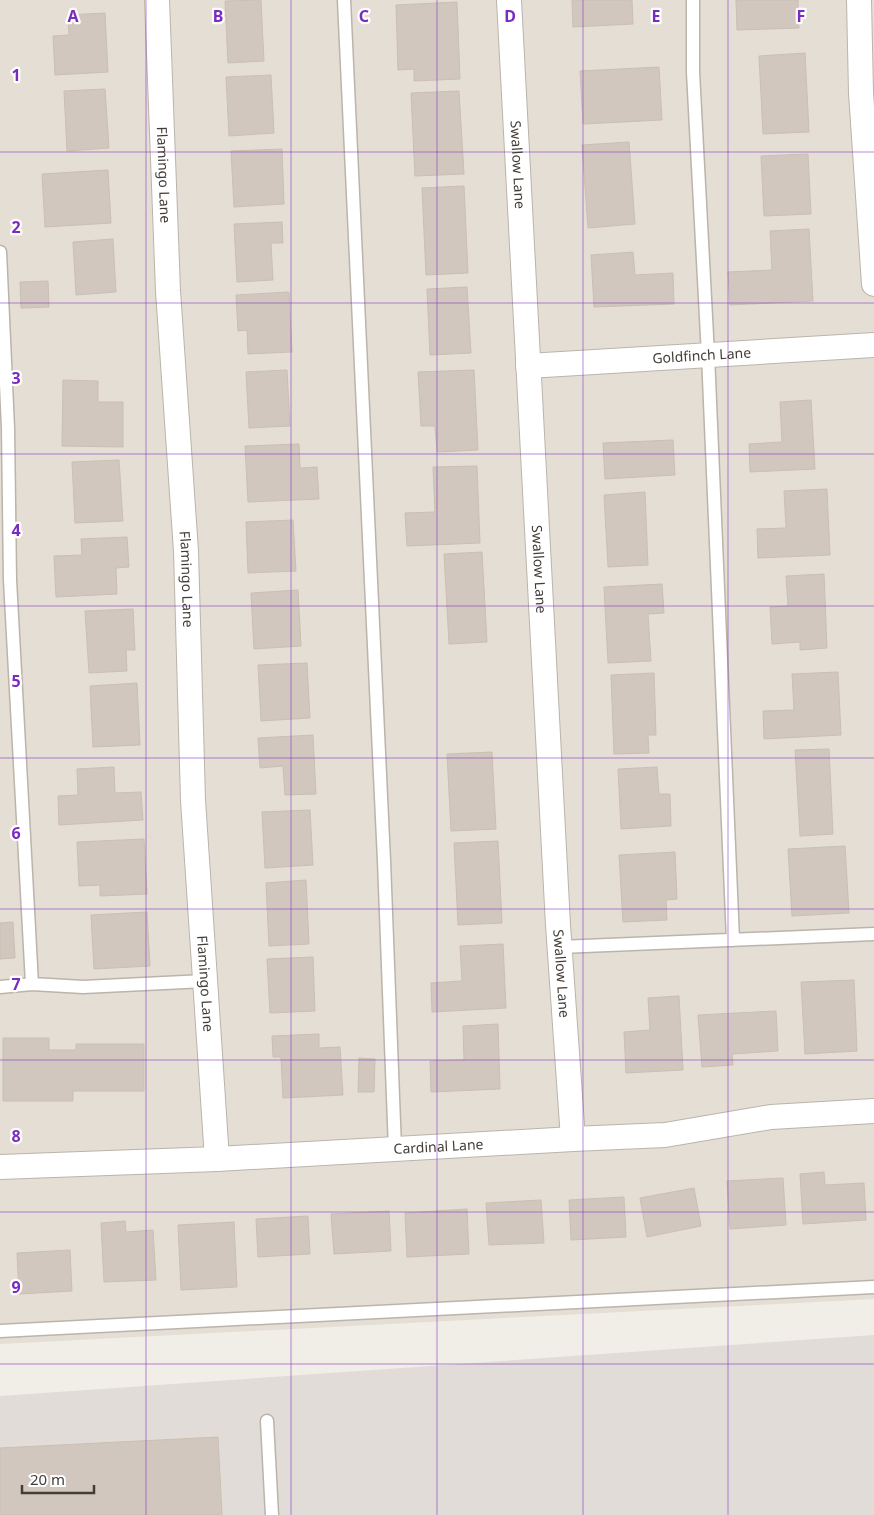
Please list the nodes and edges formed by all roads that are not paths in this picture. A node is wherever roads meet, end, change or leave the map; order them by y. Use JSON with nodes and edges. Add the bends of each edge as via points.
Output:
{"nodes":[{"id":1,"x":157,"y":0,"type":"edge"},
{"id":2,"x":344,"y":0,"type":"edge"},
{"id":3,"x":509,"y":0,"type":"edge"},
{"id":4,"x":693,"y":0,"type":"edge"},
{"id":5,"x":859,"y":0,"type":"edge"},
{"id":6,"x":0,"y":252,"type":"edge"},
{"id":7,"x":874,"y":284,"type":"edge"},
{"id":8,"x":874,"y":345,"type":"edge"},
{"id":9,"x":708,"y":355,"type":"junction"},
{"id":10,"x":528,"y":366,"type":"junction"},
{"id":11,"x":874,"y":934,"type":"edge"},
{"id":12,"x":733,"y":940,"type":"junction"},
{"id":13,"x":560,"y":947,"type":"junction"},
{"id":14,"x":205,"y":981,"type":"junction"},
{"id":15,"x":32,"y":984,"type":"junction"},
{"id":16,"x":0,"y":987,"type":"edge"},
{"id":17,"x":874,"y":1111,"type":"edge"},
{"id":18,"x":573,"y":1139,"type":"junction"},
{"id":19,"x":395,"y":1149,"type":"junction"},
{"id":20,"x":217,"y":1159,"type":"junction"},
{"id":21,"x":0,"y":1167,"type":"edge"},
{"id":22,"x":874,"y":1287,"type":"edge"},
{"id":23,"x":0,"y":1331,"type":"edge"},
{"id":24,"x":267,"y":1421,"type":"dead end"},
{"id":25,"x":272,"y":1515,"type":"edge"}],
"edges":[{"from":1,"to":14,"type":"street","name":"Flamingo Lane","via":[[168,291],[186,551],[193,800]]},
{"from":2,"to":19,"type":"lane"},
{"from":3,"to":10,"type":"street","name":"Swallow Lane"},
{"from":4,"to":9,"type":"lane","via":[[693,72]]},
{"from":5,"to":7,"type":"street","via":[[861,93]]},
{"from":6,"to":15,"type":"lane","via":[[8,428],[10,580]]},
{"from":8,"to":9,"type":"street","name":"Goldfinch Lane"},
{"from":9,"to":10,"type":"street","name":"Goldfinch Lane"},
{"from":9,"to":12,"type":"lane"},
{"from":10,"to":13,"type":"street","name":"Swallow Lane"},
{"from":11,"to":12,"type":"lane"},
{"from":12,"to":13,"type":"lane"},
{"from":13,"to":18,"type":"street","name":"Swallow Lane"},
{"from":14,"to":15,"type":"lane","via":[[83,988]]},
{"from":14,"to":20,"type":"street","name":"Flamingo Lane"},
{"from":15,"to":16,"type":"lane"},
{"from":17,"to":18,"type":"street","name":"Cardinal Lane","via":[[771,1117],[665,1135]]},
{"from":18,"to":19,"type":"street","name":"Cardinal Lane"},
{"from":19,"to":20,"type":"street","name":"Cardinal Lane"},
{"from":20,"to":21,"type":"street","name":"Cardinal Lane"},
{"from":22,"to":23,"type":"lane"},
{"from":24,"to":25,"type":"lane"}]}
